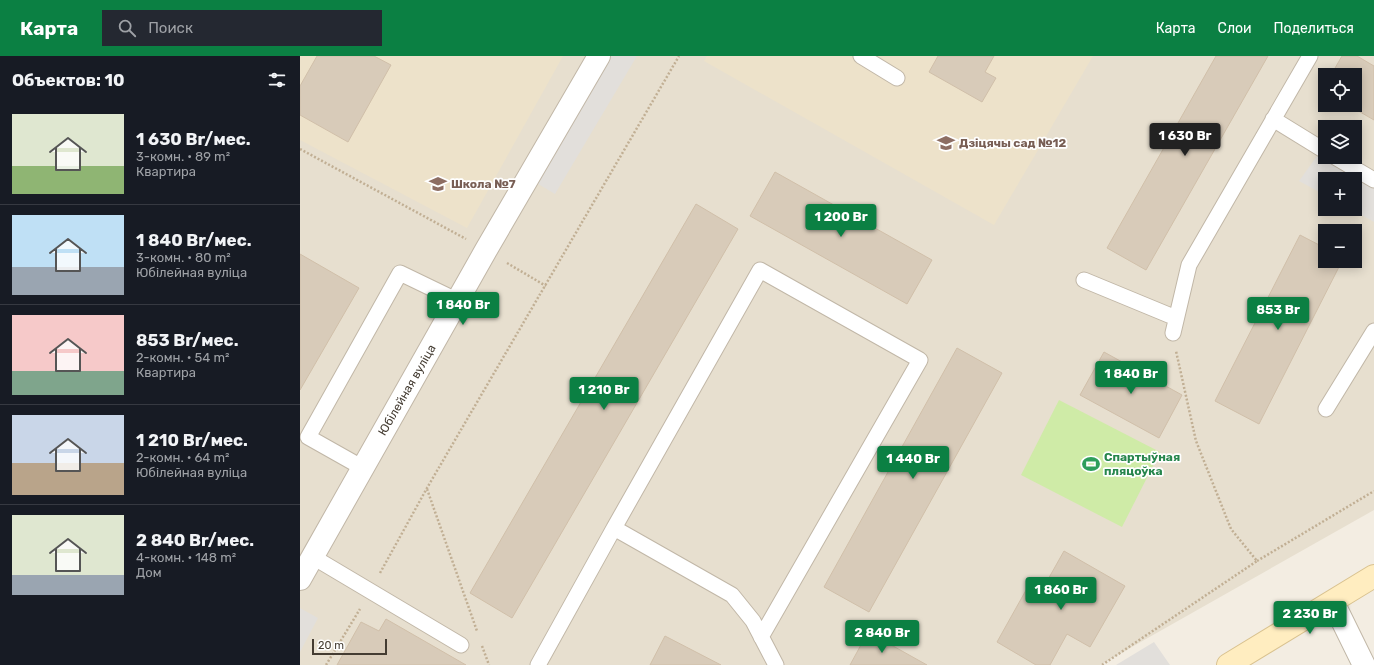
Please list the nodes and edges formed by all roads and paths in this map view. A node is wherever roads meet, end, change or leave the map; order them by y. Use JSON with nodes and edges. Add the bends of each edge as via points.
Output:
{"nodes":[{"id":1,"x":599,"y":56,"type":"edge"},
{"id":2,"x":679,"y":56,"type":"edge"},
{"id":3,"x":861,"y":56,"type":"edge"},
{"id":4,"x":1310,"y":56,"type":"edge"},
{"id":5,"x":897,"y":78,"type":"dead end"},
{"id":6,"x":1273,"y":119,"type":"junction"},
{"id":7,"x":1318,"y":147,"type":"edge"},
{"id":8,"x":300,"y":149,"type":"edge"},
{"id":9,"x":1347,"y":164,"type":"edge"},
{"id":10,"x":1374,"y":180,"type":"edge"},
{"id":11,"x":486,"y":250,"type":"junction"},
{"id":12,"x":1084,"y":280,"type":"dead end"},
{"id":13,"x":546,"y":286,"type":"junction"},
{"id":14,"x":458,"y":301,"type":"junction"},
{"id":15,"x":1176,"y":318,"type":"junction"},
{"id":16,"x":1374,"y":331,"type":"edge"},
{"id":17,"x":1172,"y":333,"type":"joint"},
{"id":18,"x":1326,"y":409,"type":"dead end"},
{"id":19,"x":363,"y":468,"type":"junction"},
{"id":20,"x":427,"y":488,"type":"junction"},
{"id":21,"x":1374,"y":492,"type":"edge"},
{"id":22,"x":614,"y":528,"type":"junction"},
{"id":23,"x":313,"y":557,"type":"junction"},
{"id":24,"x":1257,"y":561,"type":"junction"},
{"id":25,"x":1374,"y":576,"type":"edge"},
{"id":26,"x":300,"y":579,"type":"edge"},
{"id":27,"x":370,"y":592,"type":"junction"},
{"id":28,"x":1333,"y":602,"type":"junction"},
{"id":29,"x":478,"y":636,"type":"dead end"},
{"id":30,"x":761,"y":637,"type":"junction"},
{"id":31,"x":481,"y":643,"type":"dead end"},
{"id":32,"x":461,"y":645,"type":"dead end"},
{"id":33,"x":326,"y":665,"type":"edge"},
{"id":34,"x":489,"y":665,"type":"edge"},
{"id":35,"x":538,"y":665,"type":"edge"},
{"id":36,"x":776,"y":665,"type":"edge"},
{"id":37,"x":1102,"y":665,"type":"edge"},
{"id":38,"x":1228,"y":665,"type":"edge"},
{"id":39,"x":1364,"y":665,"type":"edge"}],
"edges":[{"from":1,"to":11,"type":"street","name":"Юбілейная вуліца"},
{"from":2,"to":13,"type":"path"},
{"from":3,"to":5,"type":"lane"},
{"from":4,"to":6,"type":"lane"},
{"from":6,"to":7,"type":"lane"},
{"from":6,"to":15,"type":"lane","via":[[1190,265]]},
{"from":8,"to":11,"type":"path"},
{"from":9,"to":10,"type":"lane"},
{"from":11,"to":13,"type":"path"},
{"from":11,"to":14,"type":"street","name":"Юбілейная вуліца"},
{"from":12,"to":15,"type":"lane"},
{"from":13,"to":20,"type":"path"},
{"from":14,"to":19,"type":"street","name":"Юбілейная вуліца"},
{"from":14,"to":19,"type":"lane","via":[[400,273],[308,437]]},
{"from":15,"to":17,"type":"lane"},
{"from":16,"to":18,"type":"lane"},
{"from":17,"to":24,"type":"path","via":[[1196,441],[1231,529]]},
{"from":19,"to":23,"type":"street","name":"Юбілейная вуліца"},
{"from":20,"to":27,"type":"path"},
{"from":20,"to":29,"type":"path"},
{"from":21,"to":24,"type":"path"},
{"from":22,"to":30,"type":"lane","via":[[732,595],[753,621]]},
{"from":22,"to":30,"type":"lane","via":[[760,270],[920,360]]},
{"from":22,"to":35,"type":"lane"},
{"from":23,"to":26,"type":"street","name":"Юбілейная вуліца"},
{"from":23,"to":27,"type":"lane"},
{"from":24,"to":37,"type":"path"},
{"from":25,"to":28,"type":"main road"},
{"from":27,"to":32,"type":"lane"},
{"from":27,"to":33,"type":"path"},
{"from":28,"to":38,"type":"main road"},
{"from":28,"to":39,"type":"street"},
{"from":30,"to":36,"type":"lane"},
{"from":31,"to":34,"type":"path"}]}
